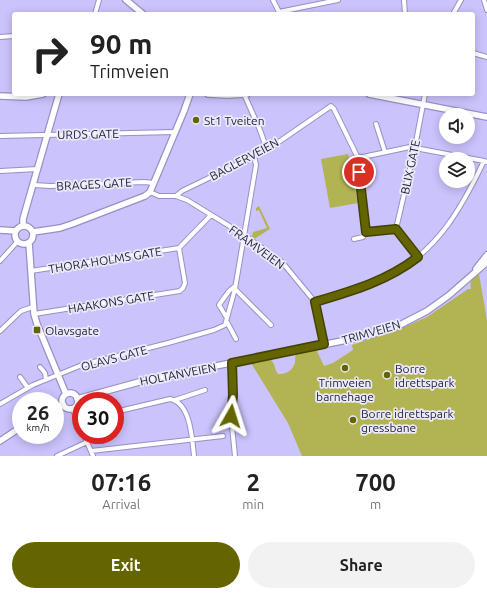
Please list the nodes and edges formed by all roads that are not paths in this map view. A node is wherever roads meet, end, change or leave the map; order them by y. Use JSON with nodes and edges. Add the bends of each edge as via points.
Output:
{"nodes":[{"id":1,"x":99,"y":0,"type":"edge"},
{"id":2,"x":126,"y":0,"type":"edge"},
{"id":3,"x":273,"y":0,"type":"edge"},
{"id":4,"x":338,"y":0,"type":"edge"},
{"id":5,"x":404,"y":0,"type":"edge"},
{"id":6,"x":461,"y":0,"type":"edge"},
{"id":7,"x":484,"y":0,"type":"edge"},
{"id":8,"x":487,"y":10,"type":"edge"},
{"id":9,"x":96,"y":12,"type":"edge"},
{"id":10,"x":141,"y":12,"type":"edge"},
{"id":11,"x":279,"y":12,"type":"edge"},
{"id":12,"x":284,"y":12,"type":"edge"},
{"id":13,"x":405,"y":12,"type":"edge"},
{"id":14,"x":454,"y":12,"type":"edge"},
{"id":15,"x":12,"y":36,"type":"edge"},
{"id":16,"x":0,"y":37,"type":"edge"},
{"id":17,"x":475,"y":54,"type":"edge"},
{"id":18,"x":487,"y":57,"type":"edge"},
{"id":19,"x":0,"y":96,"type":"edge"},
{"id":20,"x":32,"y":96,"type":"edge"},
{"id":21,"x":58,"y":96,"type":"edge"},
{"id":22,"x":189,"y":96,"type":"edge"},
{"id":23,"x":245,"y":96,"type":"edge"},
{"id":24,"x":380,"y":96,"type":"edge"},
{"id":25,"x":424,"y":96,"type":"edge"},
{"id":26,"x":422,"y":104,"type":"junction"},
{"id":27,"x":487,"y":117,"type":"edge"},
{"id":28,"x":376,"y":124,"type":"dead end"},
{"id":29,"x":175,"y":132,"type":"junction"},
{"id":30,"x":48,"y":135,"type":"junction"},
{"id":31,"x":0,"y":136,"type":"edge"},
{"id":32,"x":415,"y":147,"type":"junction"},
{"id":33,"x":267,"y":150,"type":"junction"},
{"id":34,"x":385,"y":152,"type":"junction"},
{"id":35,"x":254,"y":156,"type":"junction"},
{"id":36,"x":358,"y":158,"type":"junction"},
{"id":37,"x":485,"y":161,"type":"edge"},
{"id":38,"x":38,"y":169,"type":"junction"},
{"id":39,"x":0,"y":171,"type":"edge"},
{"id":40,"x":154,"y":183,"type":"junction"},
{"id":41,"x":34,"y":185,"type":"junction"},
{"id":42,"x":150,"y":192,"type":"junction"},
{"id":43,"x":176,"y":196,"type":"junction"},
{"id":44,"x":211,"y":215,"type":"junction"},
{"id":45,"x":23,"y":226,"type":"junction"},
{"id":46,"x":396,"y":229,"type":"junction"},
{"id":47,"x":0,"y":230,"type":"edge"},
{"id":48,"x":16,"y":231,"type":"junction"},
{"id":49,"x":33,"y":232,"type":"junction"},
{"id":50,"x":366,"y":232,"type":"junction"},
{"id":51,"x":244,"y":235,"type":"junction"},
{"id":52,"x":354,"y":239,"type":"dead end"},
{"id":53,"x":18,"y":241,"type":"junction"},
{"id":54,"x":29,"y":243,"type":"junction"},
{"id":55,"x":179,"y":248,"type":"junction"},
{"id":56,"x":487,"y":255,"type":"edge"},
{"id":57,"x":418,"y":257,"type":"junction"},
{"id":58,"x":0,"y":260,"type":"edge"},
{"id":59,"x":487,"y":262,"type":"edge"},
{"id":60,"x":31,"y":271,"type":"junction"},
{"id":61,"x":472,"y":274,"type":"junction"},
{"id":62,"x":234,"y":287,"type":"junction"},
{"id":63,"x":315,"y":302,"type":"junction"},
{"id":64,"x":33,"y":307,"type":"junction"},
{"id":65,"x":34,"y":314,"type":"junction"},
{"id":66,"x":227,"y":320,"type":"junction"},
{"id":67,"x":271,"y":325,"type":"dead end"},
{"id":68,"x":0,"y":331,"type":"edge"},
{"id":69,"x":236,"y":339,"type":"dead end"},
{"id":70,"x":324,"y":344,"type":"junction"},
{"id":71,"x":232,"y":363,"type":"junction"},
{"id":72,"x":40,"y":367,"type":"dead end"},
{"id":73,"x":58,"y":375,"type":"junction"},
{"id":74,"x":20,"y":377,"type":"dead end"},
{"id":75,"x":46,"y":380,"type":"junction"},
{"id":76,"x":28,"y":388,"type":"junction"},
{"id":77,"x":205,"y":390,"type":"dead end"},
{"id":78,"x":103,"y":392,"type":"edge"},
{"id":79,"x":66,"y":394,"type":"joint"},
{"id":80,"x":72,"y":394,"type":"edge"},
{"id":81,"x":175,"y":400,"type":"junction"},
{"id":82,"x":0,"y":404,"type":"edge"},
{"id":83,"x":64,"y":405,"type":"edge"},
{"id":84,"x":72,"y":408,"type":"edge"},
{"id":85,"x":124,"y":410,"type":"edge"},
{"id":86,"x":12,"y":433,"type":"edge"},
{"id":87,"x":223,"y":436,"type":"dead end"},
{"id":88,"x":192,"y":440,"type":"junction"},
{"id":89,"x":0,"y":441,"type":"edge"},
{"id":90,"x":83,"y":444,"type":"edge"},
{"id":91,"x":88,"y":444,"type":"edge"},
{"id":92,"x":91,"y":451,"type":"junction"},
{"id":93,"x":58,"y":456,"type":"edge"},
{"id":94,"x":93,"y":456,"type":"edge"},
{"id":95,"x":194,"y":456,"type":"edge"},
{"id":96,"x":235,"y":456,"type":"edge"}],
"edges":[{"from":1,"to":9,"type":"street"},
{"from":2,"to":10,"type":"main road"},
{"from":3,"to":11,"type":"street"},
{"from":4,"to":12,"type":"street"},
{"from":5,"to":13,"type":"street"},
{"from":6,"to":14,"type":"street"},
{"from":7,"to":8,"type":"street"},
{"from":15,"to":16,"type":"street"},
{"from":17,"to":18,"type":"street"},
{"from":19,"to":20,"type":"main road"},
{"from":21,"to":30,"type":"main road"},
{"from":22,"to":29,"type":"main road"},
{"from":23,"to":33,"type":"street"},
{"from":24,"to":26,"type":"main road"},
{"from":25,"to":26,"type":"street","name":"BLIX GATE"},
{"from":26,"to":27,"type":"main road"},
{"from":26,"to":32,"type":"street","name":"BLIX GATE"},
{"from":28,"to":34,"type":"street"},
{"from":29,"to":30,"type":"street","name":"URDS GATE"},
{"from":29,"to":40,"type":"main road"},
{"from":30,"to":31,"type":"street","name":"URDS GATE"},
{"from":30,"to":38,"type":"main road"},
{"from":32,"to":34,"type":"street"},
{"from":32,"to":37,"type":"street"},
{"from":32,"to":46,"type":"street","name":"BLIX GATE"},
{"from":33,"to":35,"type":"street","name":"BAGLERVEIEN"},
{"from":33,"to":36,"type":"street","name":"BAGLERVEIEN","via":[[331,106]]},
{"from":34,"to":36,"type":"street"},
{"from":35,"to":43,"type":"street","name":"BAGLERVEIEN","via":[[182,190]]},
{"from":35,"to":51,"type":"street","via":[[256,165]]},
{"from":36,"to":50,"type":"street"},
{"from":37,"to":57,"type":"street","via":[[456,214],[443,232]]},
{"from":38,"to":39,"type":"street"},
{"from":38,"to":41,"type":"main road"},
{"from":40,"to":41,"type":"street","name":"BRAGES GATE"},
{"from":40,"to":42,"type":"main road"},
{"from":41,"to":45,"type":"main road"},
{"from":42,"to":43,"type":"street","name":"FRAMVEIEN","via":[[159,196]]},
{"from":42,"to":49,"type":"main road","via":[[72,224]]},
{"from":43,"to":44,"type":"street","name":"FRAMVEIEN"},
{"from":44,"to":51,"type":"street","name":"FRAMVEIEN"},
{"from":44,"to":55,"type":"street"},
{"from":45,"to":48,"type":"main road"},
{"from":45,"to":49,"type":"main road","via":[[29,227]]},
{"from":46,"to":50,"type":"street"},
{"from":46,"to":57,"type":"street"},
{"from":47,"to":48,"type":"main road"},
{"from":48,"to":53,"type":"main road"},
{"from":49,"to":54,"type":"main road","via":[[33,238]]},
{"from":50,"to":52,"type":"street","via":[[363,237]]},
{"from":51,"to":62,"type":"street"},
{"from":51,"to":63,"type":"street","name":"FRAMVEIEN","via":[[282,262]]},
{"from":53,"to":54,"type":"main road"},
{"from":53,"to":58,"type":"street"},
{"from":54,"to":60,"type":"main road"},
{"from":55,"to":60,"type":"street","name":"THORA HOLMS GATE"},
{"from":55,"to":65,"type":"street","name":"HAAKONS GATE","via":[[184,286],[177,292]]},
{"from":56,"to":61,"type":"main road","name":"TRIMVEIEN"},
{"from":57,"to":63,"type":"street","via":[[379,281]]},
{"from":59,"to":61,"type":"main road","name":"TRIMVEIEN"},
{"from":60,"to":64,"type":"main road"},
{"from":61,"to":70,"type":"main road","name":"TRIMVEIEN","via":[[445,299],[410,320],[379,332]]},
{"from":62,"to":66,"type":"street"},
{"from":62,"to":66,"type":"street","via":[[219,305]]},
{"from":62,"to":67,"type":"street"},
{"from":63,"to":70,"type":"street","name":"FRAMVEIEN"},
{"from":64,"to":65,"type":"main road"},
{"from":64,"to":68,"type":"street","via":[[21,311]]},
{"from":65,"to":73,"type":"main road"},
{"from":66,"to":69,"type":"street"},
{"from":66,"to":73,"type":"street","name":"OLAVS GATE","via":[[214,330]]},
{"from":70,"to":71,"type":"main road","name":"TRIMVEIEN"},
{"from":71,"to":78,"type":"main road","name":"HOLTANVEIEN","via":[[150,379]]},
{"from":71,"to":96,"type":"street","via":[[231,416]]},
{"from":72,"to":75,"type":"street","via":[[45,372]]},
{"from":73,"to":75,"type":"street","name":"OLAVS GATE"},
{"from":73,"to":79,"type":"main road"},
{"from":74,"to":76,"type":"street"},
{"from":75,"to":76,"type":"street","name":"OLAVS GATE"},
{"from":76,"to":82,"type":"street","name":"OLAVS GATE"},
{"from":77,"to":81,"type":"street"},
{"from":79,"to":80,"type":"main road"},
{"from":81,"to":85,"type":"street"},
{"from":81,"to":88,"type":"street","via":[[186,411]]},
{"from":83,"to":84,"type":"main road"},
{"from":86,"to":89,"type":"main road"},
{"from":87,"to":88,"type":"street"},
{"from":88,"to":92,"type":"street"},
{"from":88,"to":95,"type":"street"},
{"from":90,"to":93,"type":"street"},
{"from":91,"to":92,"type":"street"},
{"from":92,"to":94,"type":"street"}]}
